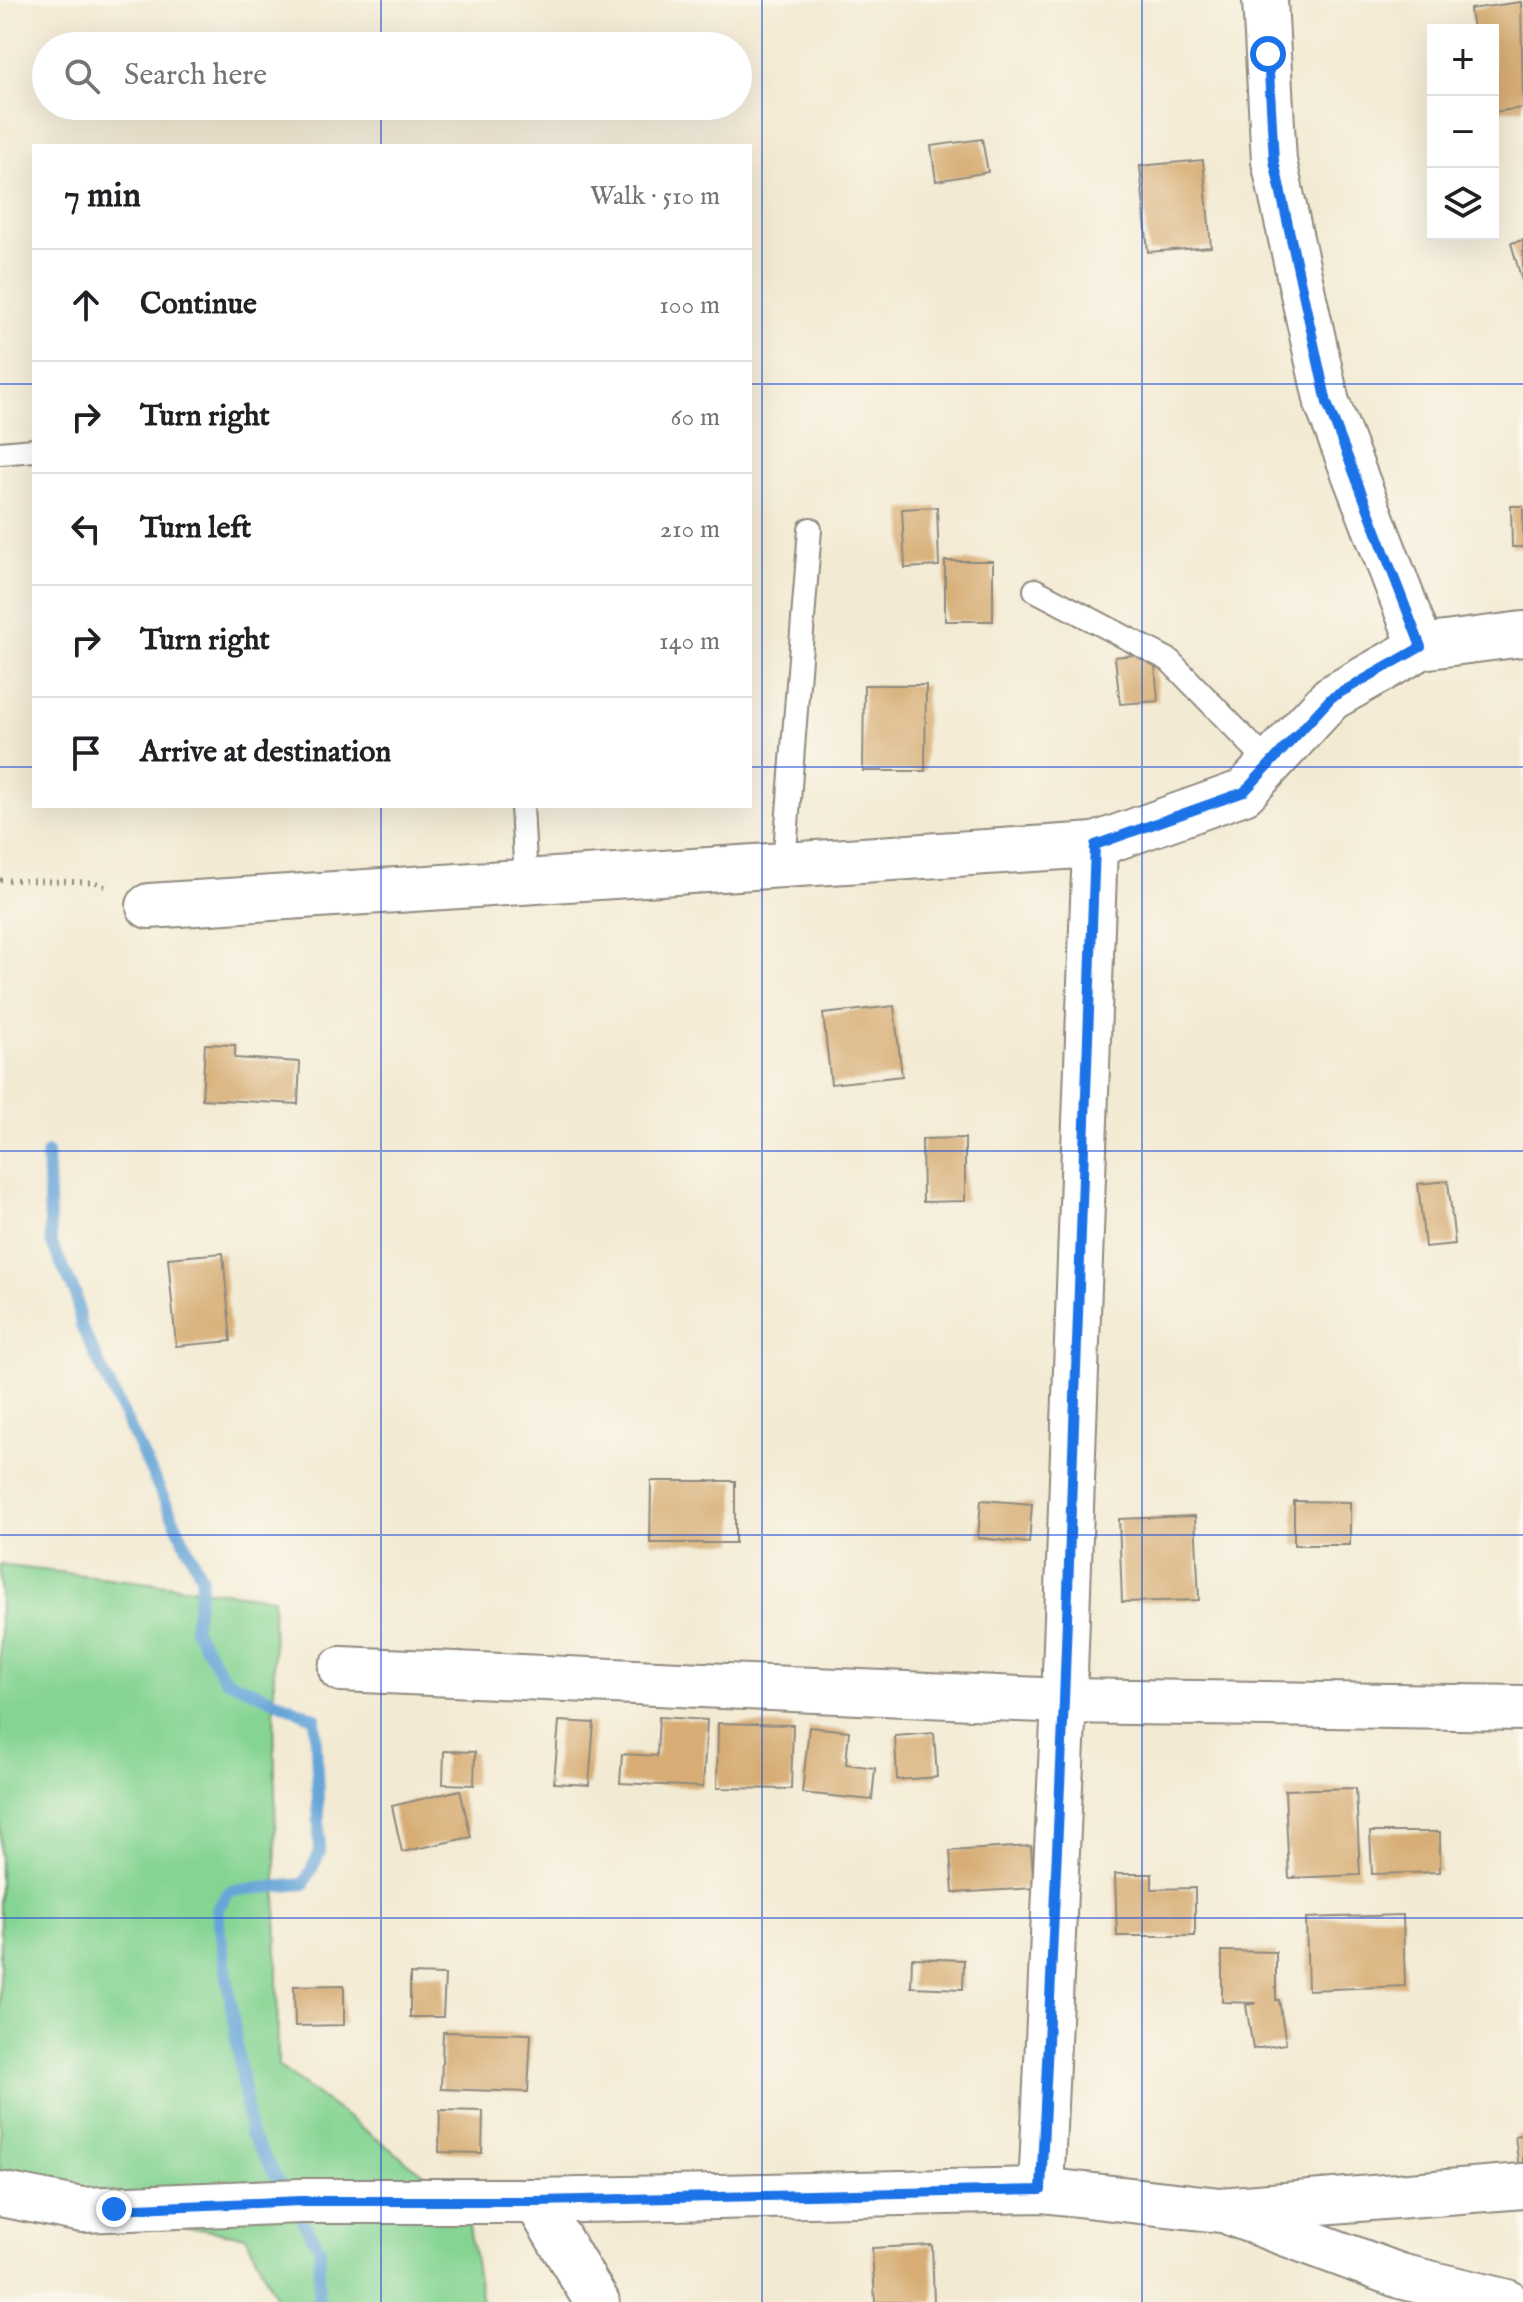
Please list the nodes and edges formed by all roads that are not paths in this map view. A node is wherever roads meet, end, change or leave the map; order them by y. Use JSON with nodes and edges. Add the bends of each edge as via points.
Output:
{"nodes":[{"id":1,"x":1265,"y":0,"type":"edge"},
{"id":2,"x":32,"y":450,"type":"edge"},
{"id":3,"x":0,"y":453,"type":"edge"},
{"id":4,"x":810,"y":529,"type":"dead end"},
{"id":5,"x":1035,"y":590,"type":"dead end"},
{"id":6,"x":1523,"y":634,"type":"edge"},
{"id":7,"x":1421,"y":647,"type":"junction"},
{"id":8,"x":1270,"y":764,"type":"junction"},
{"id":9,"x":522,"y":808,"type":"edge"},
{"id":10,"x":1095,"y":845,"type":"junction"},
{"id":11,"x":784,"y":864,"type":"junction"},
{"id":12,"x":526,"y":881,"type":"junction"},
{"id":13,"x":149,"y":906,"type":"road end"},
{"id":14,"x":341,"y":1669,"type":"dead end"},
{"id":15,"x":1064,"y":1701,"type":"junction"},
{"id":16,"x":1523,"y":1708,"type":"edge"},
{"id":17,"x":1523,"y":2186,"type":"edge"},
{"id":18,"x":1041,"y":2190,"type":"junction"},
{"id":19,"x":0,"y":2194,"type":"edge"},
{"id":20,"x":536,"y":2201,"type":"junction"},
{"id":21,"x":1220,"y":2210,"type":"junction"},
{"id":22,"x":1402,"y":2289,"type":"edge"},
{"id":23,"x":597,"y":2302,"type":"edge"},
{"id":24,"x":1507,"y":2302,"type":"edge"}],
"edges":[{"from":1,"to":7,"type":"street","via":[[1274,161],[1327,403]]},
{"from":2,"to":3,"type":"lane"},
{"from":4,"to":11,"type":"lane"},
{"from":5,"to":8,"type":"lane","via":[[1169,660]]},
{"from":6,"to":7,"type":"street"},
{"from":7,"to":8,"type":"street","via":[[1331,698]]},
{"from":8,"to":10,"type":"street","via":[[1244,792]]},
{"from":9,"to":12,"type":"lane"},
{"from":10,"to":11,"type":"street"},
{"from":10,"to":15,"type":"street"},
{"from":11,"to":12,"type":"street"},
{"from":12,"to":13,"type":"street"},
{"from":14,"to":15,"type":"street"},
{"from":15,"to":16,"type":"street"},
{"from":15,"to":18,"type":"street"},
{"from":17,"to":21,"type":"street"},
{"from":18,"to":20,"type":"street"},
{"from":18,"to":21,"type":"street"},
{"from":19,"to":20,"type":"street","via":[[82,2210],[286,2201]]},
{"from":20,"to":23,"type":"street"},
{"from":21,"to":22,"type":"street"},
{"from":22,"to":24,"type":"street"}]}
